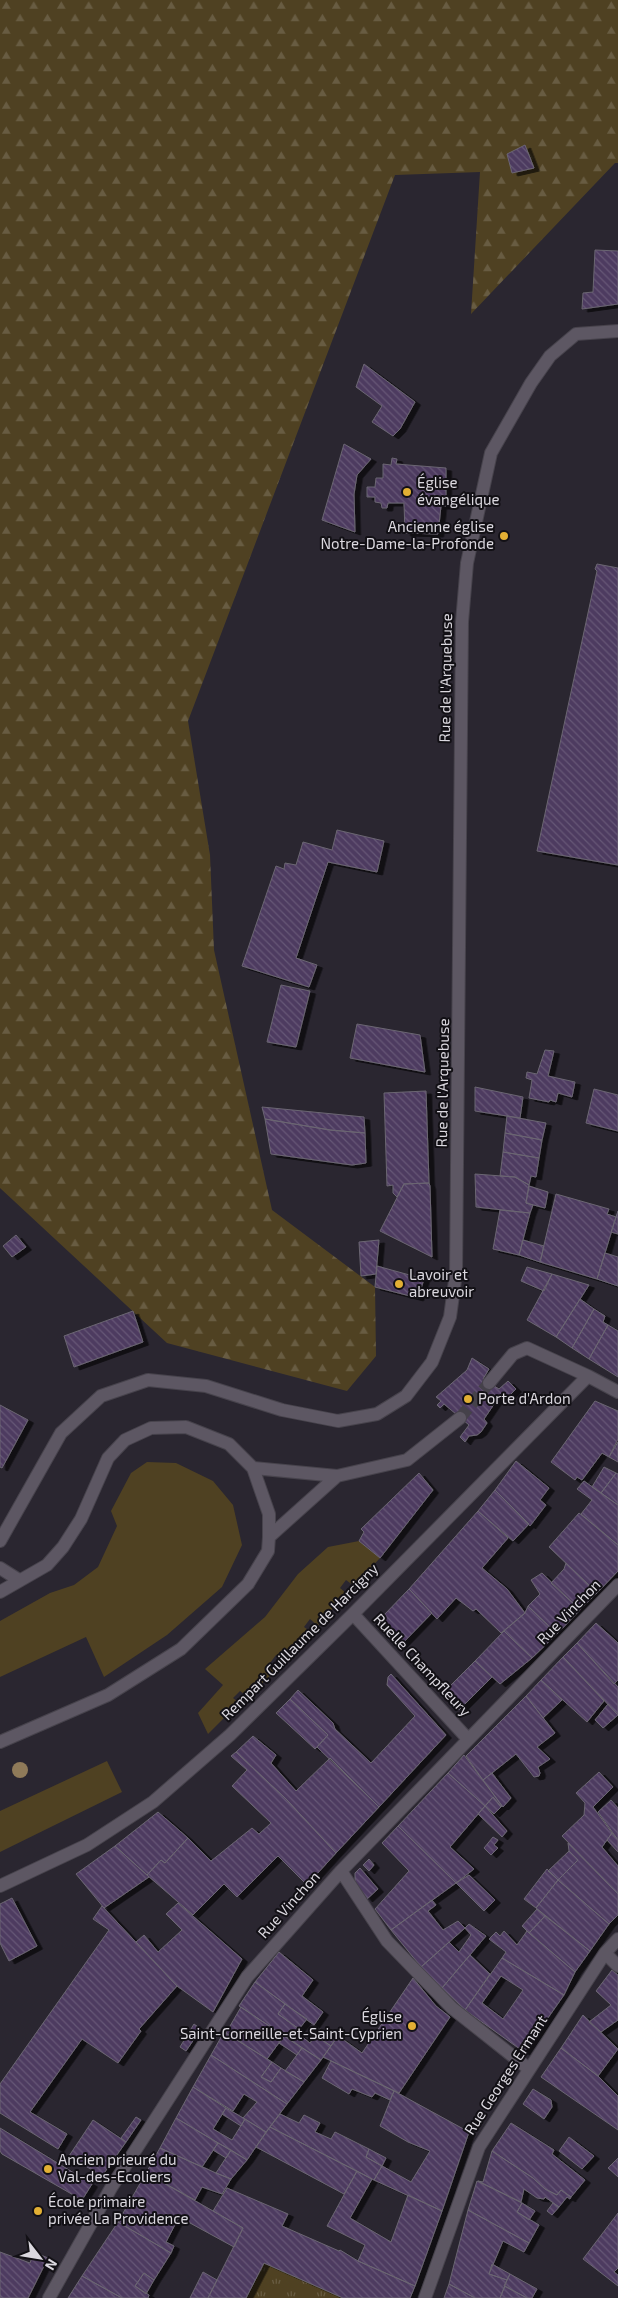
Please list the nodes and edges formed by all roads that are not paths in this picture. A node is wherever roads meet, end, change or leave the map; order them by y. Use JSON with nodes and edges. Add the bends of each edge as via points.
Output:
{"nodes":[{"id":1,"x":618,"y":331,"type":"edge"},
{"id":2,"x":588,"y":1376,"type":"junction"},
{"id":3,"x":489,"y":1383,"type":"tunnel mouth"},
{"id":4,"x":618,"y":1392,"type":"edge"},
{"id":5,"x":460,"y":1418,"type":"tunnel mouth"},
{"id":6,"x":253,"y":1468,"type":"junction"},
{"id":7,"x":337,"y":1476,"type":"junction"},
{"id":8,"x":269,"y":1537,"type":"junction"},
{"id":9,"x":0,"y":1541,"type":"edge"},
{"id":10,"x":0,"y":1568,"type":"edge"},
{"id":11,"x":19,"y":1580,"type":"junction"},
{"id":12,"x":618,"y":1585,"type":"edge"},
{"id":13,"x":0,"y":1592,"type":"edge"},
{"id":14,"x":353,"y":1614,"type":"junction"},
{"id":15,"x":467,"y":1738,"type":"junction"},
{"id":16,"x":0,"y":1742,"type":"edge"},
{"id":17,"x":341,"y":1871,"type":"junction"},
{"id":18,"x":0,"y":1886,"type":"edge"},
{"id":19,"x":618,"y":1939,"type":"edge"},
{"id":20,"x":605,"y":1953,"type":"junction"},
{"id":21,"x":618,"y":1966,"type":"edge"},
{"id":22,"x":529,"y":2069,"type":"junction"},
{"id":23,"x":49,"y":2298,"type":"edge"},
{"id":24,"x":425,"y":2298,"type":"edge"}],
"edges":[{"from":1,"to":9,"type":"street","name":"Rue de l'Arquebuse","via":[[576,334],[550,356],[531,383],[491,453],[467,564],[462,622],[456,1273],[450,1317],[432,1362],[406,1396],[378,1414],[338,1420],[282,1410],[206,1386],[148,1380],[102,1396],[61,1433]]},
{"from":2,"to":3,"type":"street","via":[[527,1348],[512,1354]]},
{"from":2,"to":4,"type":"street"},
{"from":2,"to":14,"type":"street","name":"Rempart Guillaume de Harcigny"},
{"from":5,"to":7,"type":"street","via":[[407,1460]]},
{"from":6,"to":7,"type":"street"},
{"from":6,"to":8,"type":"street","via":[[270,1514]]},
{"from":6,"to":11,"type":"street","via":[[228,1444],[186,1427],[152,1428],[125,1440],[108,1458],[81,1519],[63,1547],[47,1565]]},
{"from":7,"to":8,"type":"street"},
{"from":8,"to":16,"type":"street","via":[[268,1551],[248,1584],[181,1649],[108,1695]]},
{"from":10,"to":11,"type":"street"},
{"from":11,"to":13,"type":"street"},
{"from":12,"to":15,"type":"street","name":"Rue Vinchon"},
{"from":14,"to":15,"type":"street","name":"Ruelle Champfleury"},
{"from":14,"to":18,"type":"street","name":"Rempart Guillaume de Harcigny","via":[[230,1734],[153,1802],[87,1845]]},
{"from":15,"to":17,"type":"street","name":"Rue Vinchon"},
{"from":17,"to":22,"type":"street","via":[[387,1941],[452,2008]]},
{"from":17,"to":23,"type":"street","name":"Rue Vinchon","via":[[247,1977],[111,2188]]},
{"from":19,"to":20,"type":"street","name":"Rue Georges Ermant"},
{"from":20,"to":21,"type":"street"},
{"from":20,"to":22,"type":"street","name":"Rue Georges Ermant"},
{"from":22,"to":24,"type":"street","name":"Rue Georges Ermant","via":[[479,2147]]}]}
